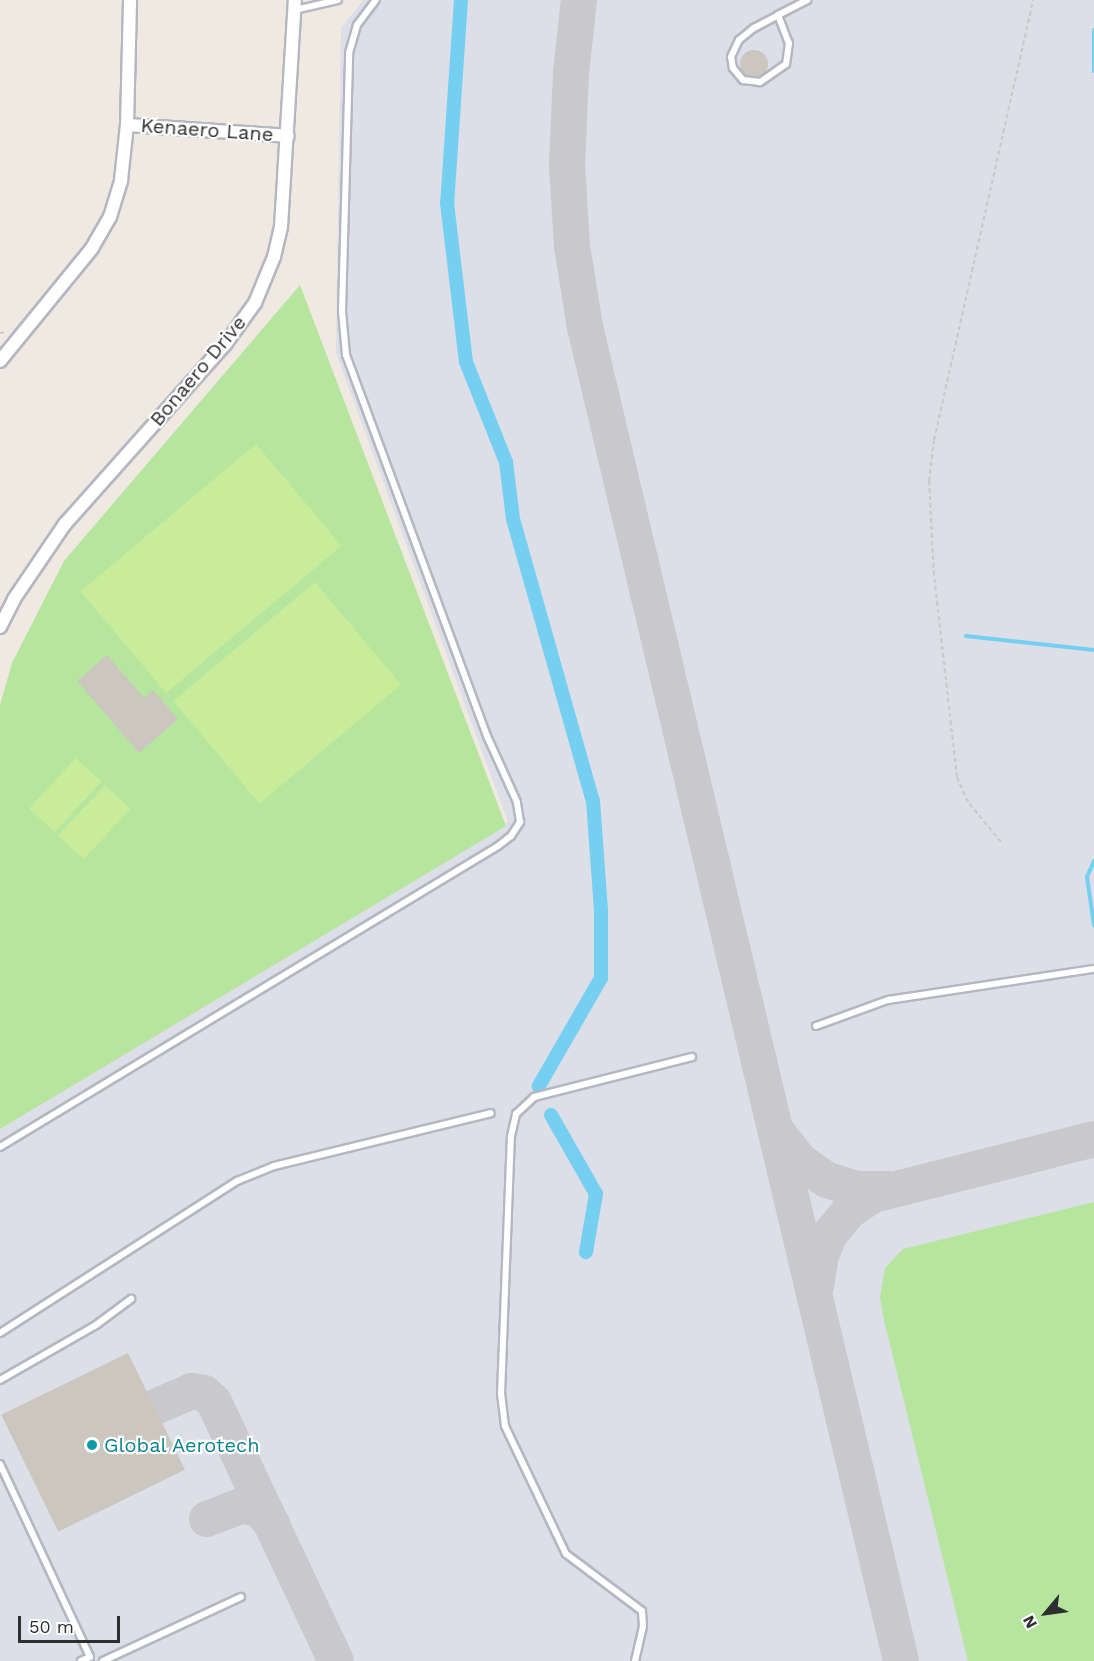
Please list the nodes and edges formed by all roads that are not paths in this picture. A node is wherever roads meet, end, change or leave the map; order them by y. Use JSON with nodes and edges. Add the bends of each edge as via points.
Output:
{"nodes":[{"id":1,"x":130,"y":0,"type":"edge"},
{"id":2,"x":338,"y":0,"type":"edge"},
{"id":3,"x":376,"y":0,"type":"edge"},
{"id":4,"x":807,"y":0,"type":"edge"},
{"id":5,"x":295,"y":5,"type":"edge"},
{"id":6,"x":778,"y":15,"type":"junction"},
{"id":7,"x":127,"y":125,"type":"junction"},
{"id":8,"x":288,"y":136,"type":"junction"},
{"id":9,"x":0,"y":361,"type":"edge"},
{"id":10,"x":0,"y":627,"type":"edge"},
{"id":11,"x":1094,"y":969,"type":"edge"},
{"id":12,"x":816,"y":1026,"type":"dead end"},
{"id":13,"x":692,"y":1057,"type":"dead end"},
{"id":14,"x":491,"y":1113,"type":"dead end"},
{"id":15,"x":0,"y":1146,"type":"edge"},
{"id":16,"x":131,"y":1299,"type":"dead end"},
{"id":17,"x":0,"y":1333,"type":"edge"},
{"id":18,"x":0,"y":1380,"type":"edge"},
{"id":19,"x":0,"y":1464,"type":"edge"},
{"id":20,"x":242,"y":1597,"type":"dead end"},
{"id":21,"x":90,"y":1659,"type":"edge"},
{"id":22,"x":81,"y":1661,"type":"edge"},
{"id":23,"x":103,"y":1661,"type":"edge"},
{"id":24,"x":634,"y":1661,"type":"edge"}],
"edges":[{"from":1,"to":7,"type":"street"},
{"from":2,"to":5,"type":"lane"},
{"from":3,"to":15,"type":"lane","via":[[357,25],[349,53],[342,311],[346,355],[487,736],[517,802],[520,822],[512,836],[498,846]]},
{"from":4,"to":6,"type":"lane"},
{"from":5,"to":8,"type":"street","name":"Bonaero Drive"},
{"from":6,"to":6,"type":"lane","via":[[745,34],[734,48],[733,68],[743,80],[760,82],[786,64],[789,43]]},
{"from":7,"to":8,"type":"street","name":"Kenaero Lane"},
{"from":7,"to":9,"type":"street","via":[[121,180],[103,232]]},
{"from":8,"to":10,"type":"street","name":"Bonaero Drive","via":[[280,236],[255,303],[226,343],[65,524],[14,599]]},
{"from":11,"to":12,"type":"lane","via":[[888,1000]]},
{"from":13,"to":24,"type":"lane","via":[[534,1096],[516,1114],[511,1136],[501,1394],[505,1426],[566,1554],[642,1611],[643,1626]]},
{"from":14,"to":17,"type":"lane","via":[[274,1166],[237,1181]]},
{"from":16,"to":18,"type":"lane","via":[[96,1325]]},
{"from":19,"to":21,"type":"lane"},
{"from":20,"to":23,"type":"lane"},
{"from":21,"to":22,"type":"lane"}]}
